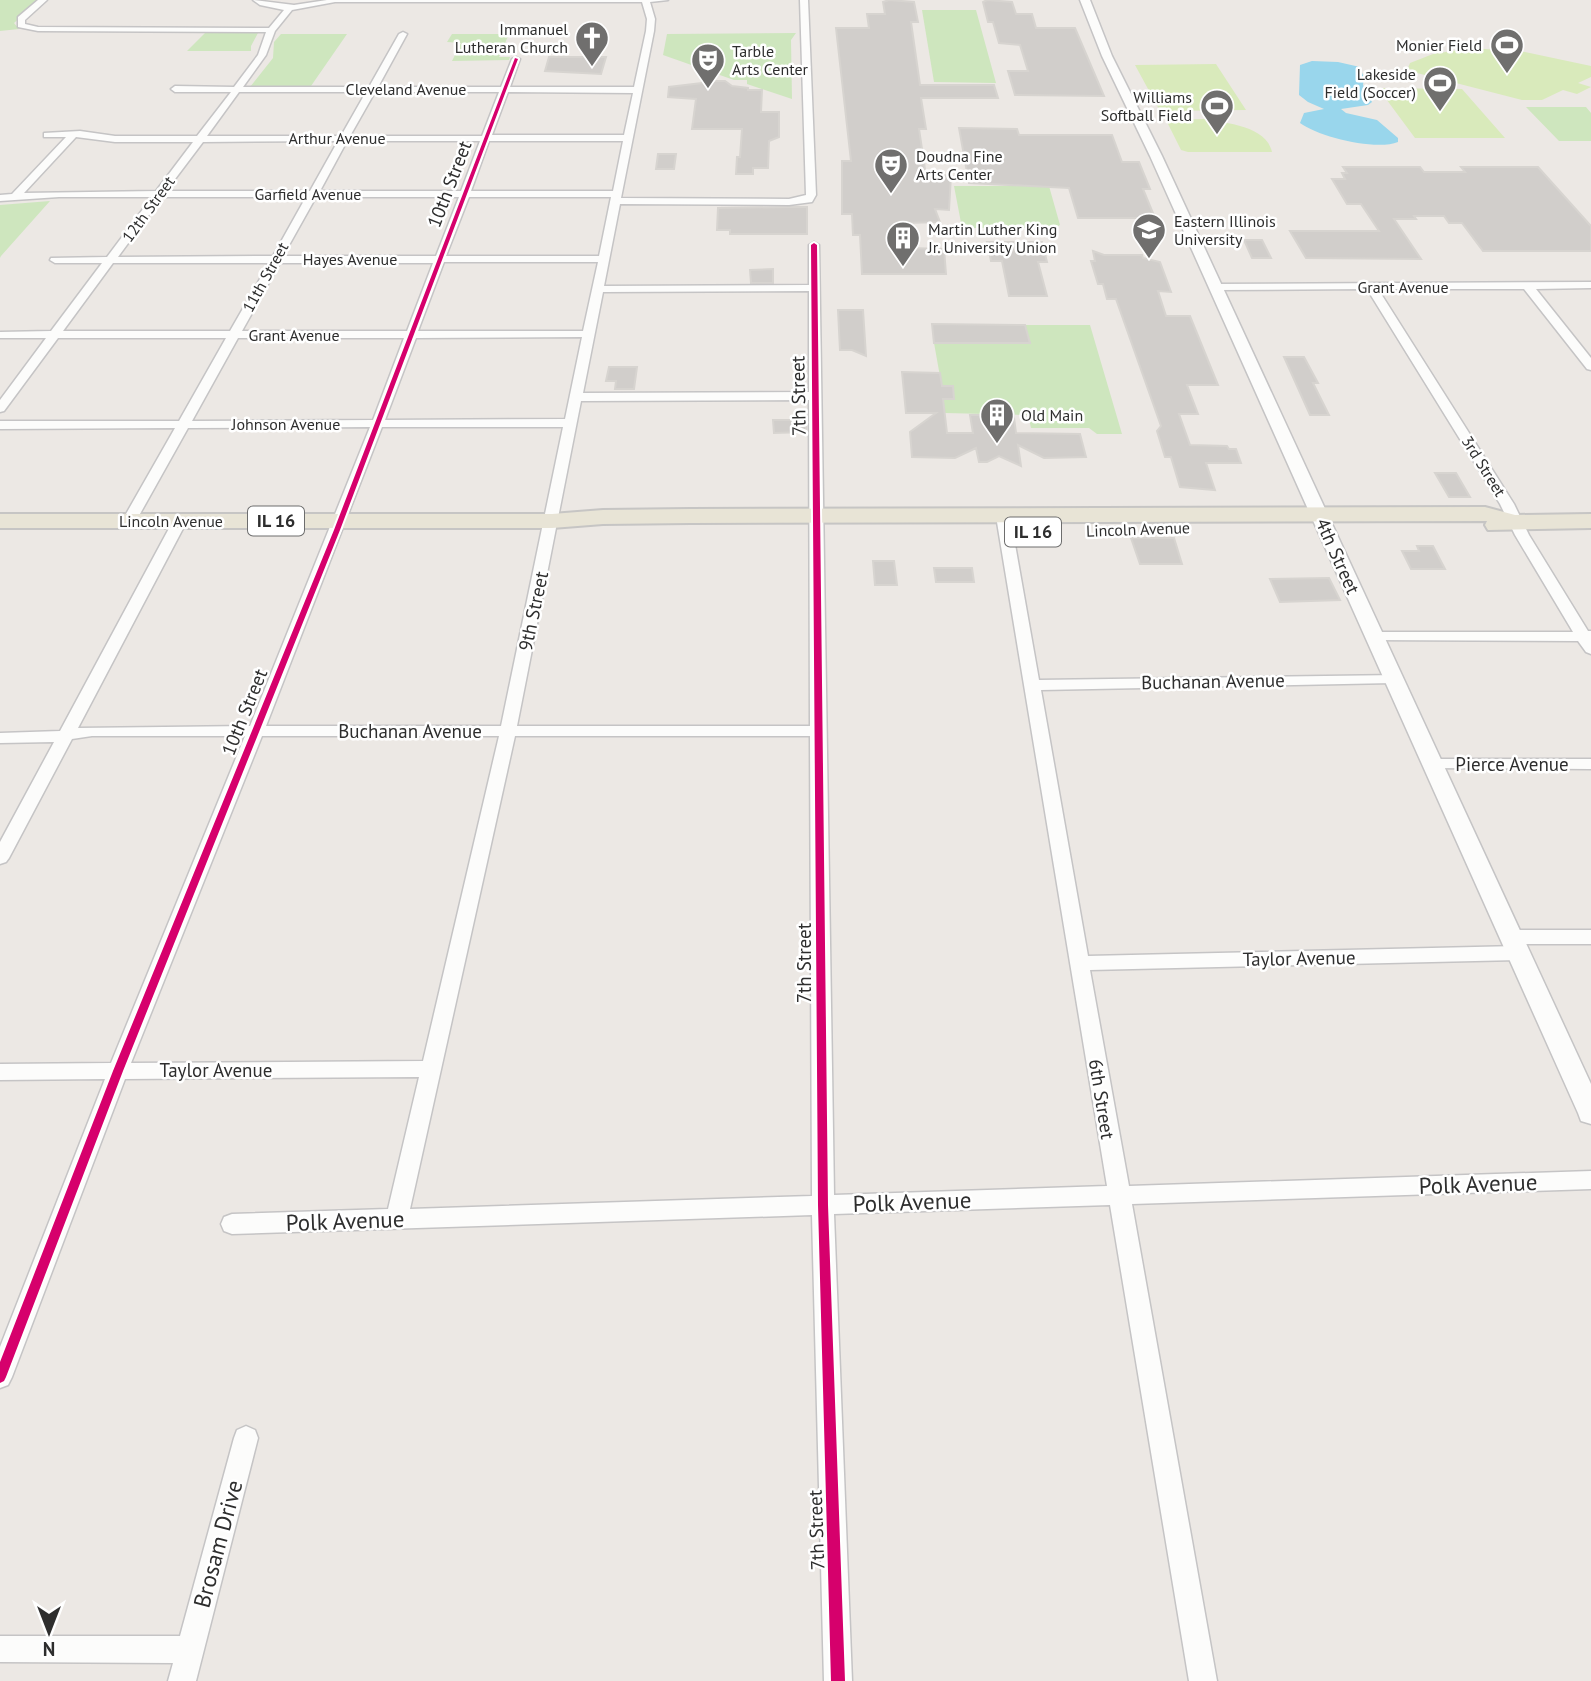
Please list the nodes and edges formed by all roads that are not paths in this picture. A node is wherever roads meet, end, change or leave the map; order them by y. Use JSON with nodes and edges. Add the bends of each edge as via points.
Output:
{"nodes":[{"id":1,"x":43,"y":0,"type":"edge"},
{"id":2,"x":257,"y":0,"type":"edge"},
{"id":3,"x":334,"y":0,"type":"edge"},
{"id":4,"x":413,"y":0,"type":"edge"},
{"id":5,"x":645,"y":0,"type":"edge"},
{"id":6,"x":664,"y":0,"type":"edge"},
{"id":7,"x":804,"y":0,"type":"edge"},
{"id":8,"x":1085,"y":0,"type":"edge"},
{"id":9,"x":290,"y":7,"type":"junction"},
{"id":10,"x":271,"y":30,"type":"junction"},
{"id":11,"x":403,"y":34,"type":"dead end"},
{"id":12,"x":516,"y":59,"type":"dead end"},
{"id":13,"x":175,"y":89,"type":"dead end"},
{"id":14,"x":237,"y":89,"type":"junction"},
{"id":15,"x":370,"y":89,"type":"junction"},
{"id":16,"x":504,"y":90,"type":"junction"},
{"id":17,"x":637,"y":90,"type":"junction"},
{"id":18,"x":74,"y":134,"type":"junction"},
{"id":19,"x":47,"y":135,"type":"dead end"},
{"id":20,"x":200,"y":138,"type":"junction"},
{"id":21,"x":343,"y":138,"type":"junction"},
{"id":22,"x":485,"y":138,"type":"junction"},
{"id":23,"x":627,"y":138,"type":"junction"},
{"id":24,"x":159,"y":194,"type":"junction"},
{"id":25,"x":311,"y":194,"type":"junction"},
{"id":26,"x":464,"y":194,"type":"junction"},
{"id":27,"x":9,"y":197,"type":"edge"},
{"id":28,"x":616,"y":198,"type":"junction"},
{"id":29,"x":0,"y":208,"type":"edge"},
{"id":30,"x":814,"y":245,"type":"dead end"},
{"id":31,"x":275,"y":259,"type":"junction"},
{"id":32,"x":439,"y":259,"type":"junction"},
{"id":33,"x":604,"y":259,"type":"junction"},
{"id":34,"x":55,"y":260,"type":"dead end"},
{"id":35,"x":110,"y":260,"type":"junction"},
{"id":36,"x":1591,"y":285,"type":"edge"},
{"id":37,"x":1530,"y":286,"type":"junction"},
{"id":38,"x":1216,"y":287,"type":"junction"},
{"id":39,"x":1371,"y":287,"type":"junction"},
{"id":40,"x":814,"y":288,"type":"junction"},
{"id":41,"x":598,"y":289,"type":"junction"},
{"id":42,"x":589,"y":334,"type":"junction"},
{"id":43,"x":0,"y":335,"type":"edge"},
{"id":44,"x":54,"y":335,"type":"junction"},
{"id":45,"x":232,"y":335,"type":"junction"},
{"id":46,"x":411,"y":335,"type":"junction"},
{"id":47,"x":1591,"y":366,"type":"edge"},
{"id":48,"x":815,"y":396,"type":"junction"},
{"id":49,"x":576,"y":397,"type":"junction"},
{"id":50,"x":0,"y":408,"type":"edge"},
{"id":51,"x":571,"y":423,"type":"junction"},
{"id":52,"x":377,"y":424,"type":"junction"},
{"id":53,"x":0,"y":425,"type":"edge"},
{"id":54,"x":182,"y":425,"type":"junction"},
{"id":55,"x":0,"y":521,"type":"edge"},
{"id":56,"x":129,"y":521,"type":"junction"},
{"id":57,"x":180,"y":521,"type":"junction"},
{"id":58,"x":340,"y":521,"type":"junction"},
{"id":59,"x":552,"y":521,"type":"junction"},
{"id":60,"x":1322,"y":521,"type":"junction"},
{"id":61,"x":1591,"y":521,"type":"edge"},
{"id":62,"x":1515,"y":522,"type":"junction"},
{"id":63,"x":818,"y":524,"type":"junction"},
{"id":64,"x":1005,"y":524,"type":"junction"},
{"id":65,"x":1375,"y":637,"type":"junction"},
{"id":66,"x":1588,"y":640,"type":"edge"},
{"id":67,"x":1393,"y":678,"type":"junction"},
{"id":68,"x":1032,"y":685,"type":"junction"},
{"id":69,"x":255,"y":731,"type":"junction"},
{"id":70,"x":508,"y":731,"type":"junction"},
{"id":71,"x":820,"y":731,"type":"junction"},
{"id":72,"x":66,"y":736,"type":"junction"},
{"id":73,"x":0,"y":738,"type":"edge"},
{"id":74,"x":1432,"y":764,"type":"junction"},
{"id":75,"x":1591,"y":764,"type":"edge"},
{"id":76,"x":0,"y":858,"type":"edge"},
{"id":77,"x":1591,"y":937,"type":"edge"},
{"id":78,"x":1515,"y":945,"type":"junction"},
{"id":79,"x":1079,"y":963,"type":"junction"},
{"id":80,"x":431,"y":1069,"type":"junction"},
{"id":81,"x":118,"y":1071,"type":"junction"},
{"id":82,"x":0,"y":1072,"type":"edge"},
{"id":83,"x":1591,"y":1113,"type":"edge"},
{"id":84,"x":1591,"y":1180,"type":"edge"},
{"id":85,"x":1118,"y":1196,"type":"junction"},
{"id":86,"x":823,"y":1205,"type":"junction"},
{"id":87,"x":397,"y":1219,"type":"junction"},
{"id":88,"x":232,"y":1224,"type":"dead end"},
{"id":89,"x":0,"y":1377,"type":"edge"},
{"id":90,"x":246,"y":1438,"type":"dead end"},
{"id":91,"x":0,"y":1649,"type":"edge"},
{"id":92,"x":190,"y":1650,"type":"junction"},
{"id":93,"x":182,"y":1681,"type":"edge"},
{"id":94,"x":838,"y":1681,"type":"edge"},
{"id":95,"x":1203,"y":1681,"type":"edge"}],
"edges":[{"from":1,"to":10,"type":"street","via":[[21,19],[21,25],[38,29]]},
{"from":2,"to":9,"type":"street","via":[[263,5]]},
{"from":3,"to":4,"type":"street"},
{"from":3,"to":9,"type":"street"},
{"from":4,"to":5,"type":"street"},
{"from":5,"to":6,"type":"street"},
{"from":5,"to":17,"type":"street","name":"9th Street","via":[[651,23]]},
{"from":7,"to":28,"type":"street","via":[[808,200]]},
{"from":8,"to":38,"type":"street","name":"4th Street"},
{"from":9,"to":10,"type":"street","name":"12th Street"},
{"from":10,"to":14,"type":"street","name":"12th Street","via":[[261,55]]},
{"from":11,"to":15,"type":"street","name":"11th Street"},
{"from":12,"to":16,"type":"street","name":"10th Street"},
{"from":13,"to":14,"type":"street","name":"Cleveland Avenue"},
{"from":14,"to":15,"type":"street","name":"Cleveland Avenue"},
{"from":14,"to":20,"type":"street","name":"12th Street"},
{"from":15,"to":16,"type":"street","name":"Cleveland Avenue"},
{"from":15,"to":21,"type":"street","name":"11th Street"},
{"from":16,"to":17,"type":"street","name":"Cleveland Avenue"},
{"from":16,"to":22,"type":"street","name":"10th Street"},
{"from":17,"to":23,"type":"street","name":"9th Street"},
{"from":18,"to":19,"type":"street","name":"Arthur Avenue"},
{"from":18,"to":20,"type":"street","name":"Arthur Avenue","via":[[116,139]]},
{"from":18,"to":27,"type":"street"},
{"from":20,"to":21,"type":"street","name":"Arthur Avenue"},
{"from":20,"to":24,"type":"street","name":"12th Street"},
{"from":21,"to":22,"type":"street","name":"Arthur Avenue"},
{"from":21,"to":25,"type":"street","name":"11th Street"},
{"from":22,"to":23,"type":"street","name":"Arthur Avenue"},
{"from":22,"to":26,"type":"street","name":"10th Street"},
{"from":23,"to":28,"type":"street","name":"9th Street"},
{"from":24,"to":25,"type":"street","name":"Garfield Avenue"},
{"from":24,"to":27,"type":"street","name":"Garfield Avenue"},
{"from":24,"to":35,"type":"street","name":"12th Street"},
{"from":25,"to":26,"type":"street","name":"Garfield Avenue"},
{"from":25,"to":31,"type":"street","name":"11th Street"},
{"from":26,"to":28,"type":"street","name":"Garfield Avenue"},
{"from":26,"to":32,"type":"street","name":"10th Street"},
{"from":27,"to":29,"type":"street"},
{"from":28,"to":33,"type":"street","name":"9th Street"},
{"from":30,"to":40,"type":"street","name":"7th Street"},
{"from":31,"to":32,"type":"street","name":"Hayes Avenue"},
{"from":31,"to":35,"type":"street","name":"Hayes Avenue"},
{"from":31,"to":45,"type":"street","name":"11th Street"},
{"from":32,"to":33,"type":"street","name":"Hayes Avenue"},
{"from":32,"to":46,"type":"street","name":"10th Street"},
{"from":33,"to":41,"type":"street","name":"9th Street"},
{"from":34,"to":35,"type":"street","name":"Hayes Avenue"},
{"from":35,"to":44,"type":"street","name":"12th Street"},
{"from":36,"to":37,"type":"street","name":"Grant Avenue"},
{"from":37,"to":39,"type":"street","name":"Grant Avenue"},
{"from":37,"to":47,"type":"street"},
{"from":38,"to":39,"type":"street","name":"Grant Avenue"},
{"from":38,"to":60,"type":"street","name":"4th Street"},
{"from":39,"to":62,"type":"street","name":"3rd Street"},
{"from":40,"to":41,"type":"street"},
{"from":40,"to":48,"type":"street","name":"7th Street"},
{"from":41,"to":42,"type":"street","name":"9th Street"},
{"from":42,"to":46,"type":"street","name":"Grant Avenue"},
{"from":42,"to":49,"type":"street","name":"9th Street"},
{"from":43,"to":44,"type":"street","name":"Grant Avenue"},
{"from":44,"to":45,"type":"street","name":"Grant Avenue"},
{"from":44,"to":50,"type":"street","name":"12th Street"},
{"from":45,"to":46,"type":"street","name":"Grant Avenue"},
{"from":45,"to":54,"type":"street","name":"11th Street"},
{"from":46,"to":52,"type":"street","name":"10th Street"},
{"from":48,"to":49,"type":"street"},
{"from":48,"to":63,"type":"street","name":"7th Street"},
{"from":49,"to":51,"type":"street","name":"9th Street"},
{"from":51,"to":52,"type":"street","name":"Johnson Avenue"},
{"from":51,"to":59,"type":"street","name":"9th Street"},
{"from":52,"to":54,"type":"street","name":"Johnson Avenue"},
{"from":52,"to":58,"type":"street","name":"10th Street"},
{"from":53,"to":54,"type":"street","name":"Johnson Avenue"},
{"from":54,"to":56,"type":"street","name":"11th Street"},
{"from":55,"to":56,"type":"main road","name":"Lincoln Avenue","number":"IL 16"},
{"from":56,"to":57,"type":"main road","name":"Lincoln Avenue","number":"IL 16"},
{"from":57,"to":58,"type":"main road","name":"Lincoln Avenue","number":"IL 16"},
{"from":57,"to":72,"type":"street"},
{"from":58,"to":59,"type":"main road","name":"Lincoln Avenue","number":"IL 16"},
{"from":58,"to":69,"type":"street","name":"10th Street"},
{"from":59,"to":63,"type":"main road","name":"Lincoln Avenue","number":"IL 16","via":[[595,530]]},
{"from":59,"to":70,"type":"street","name":"9th Street"},
{"from":60,"to":62,"type":"main road","name":"Lincoln Avenue","number":"IL 16","via":[[1492,526]]},
{"from":60,"to":64,"type":"main road","name":"Lincoln Avenue","number":"IL 16"},
{"from":60,"to":65,"type":"street","name":"4th Street"},
{"from":61,"to":62,"type":"main road","name":"Lincoln Avenue","number":"IL 16"},
{"from":62,"to":66,"type":"street","name":"3rd Street"},
{"from":63,"to":64,"type":"main road","name":"Lincoln Avenue","number":"IL 16"},
{"from":63,"to":71,"type":"street","name":"7th Street"},
{"from":64,"to":68,"type":"street","name":"6th Street"},
{"from":65,"to":66,"type":"street"},
{"from":65,"to":67,"type":"street","name":"4th Street"},
{"from":67,"to":68,"type":"street","name":"Buchanan Avenue"},
{"from":67,"to":74,"type":"street","name":"4th Street"},
{"from":68,"to":79,"type":"street","name":"6th Street"},
{"from":69,"to":70,"type":"street","name":"Buchanan Avenue"},
{"from":69,"to":72,"type":"street","name":"Buchanan Avenue","via":[[92,731]]},
{"from":69,"to":81,"type":"street","name":"10th Street"},
{"from":70,"to":71,"type":"street","name":"Buchanan Avenue"},
{"from":70,"to":80,"type":"street","name":"9th Street"},
{"from":71,"to":86,"type":"street","name":"7th Street"},
{"from":72,"to":73,"type":"street","name":"Buchanan Avenue"},
{"from":72,"to":76,"type":"street"},
{"from":74,"to":75,"type":"street","name":"Pierce Avenue"},
{"from":74,"to":78,"type":"street","name":"4th Street"},
{"from":77,"to":78,"type":"street","name":"Taylor Avenue"},
{"from":78,"to":79,"type":"street","name":"Taylor Avenue"},
{"from":78,"to":83,"type":"street","name":"4th Street"},
{"from":79,"to":85,"type":"street","name":"6th Street"},
{"from":80,"to":81,"type":"street","name":"Taylor Avenue"},
{"from":80,"to":87,"type":"street","name":"9th Street"},
{"from":81,"to":82,"type":"street","name":"Taylor Avenue"},
{"from":81,"to":89,"type":"street","name":"10th Street"},
{"from":84,"to":85,"type":"street","name":"Polk Avenue"},
{"from":85,"to":86,"type":"street","name":"Polk Avenue"},
{"from":85,"to":95,"type":"street","name":"6th Street"},
{"from":86,"to":87,"type":"street","name":"Polk Avenue"},
{"from":86,"to":94,"type":"street","name":"7th Street"},
{"from":87,"to":88,"type":"street","name":"Polk Avenue"},
{"from":90,"to":92,"type":"street","name":"Brosam Drive"},
{"from":91,"to":92,"type":"street"},
{"from":92,"to":93,"type":"street","name":"Brosam Drive"}]}
